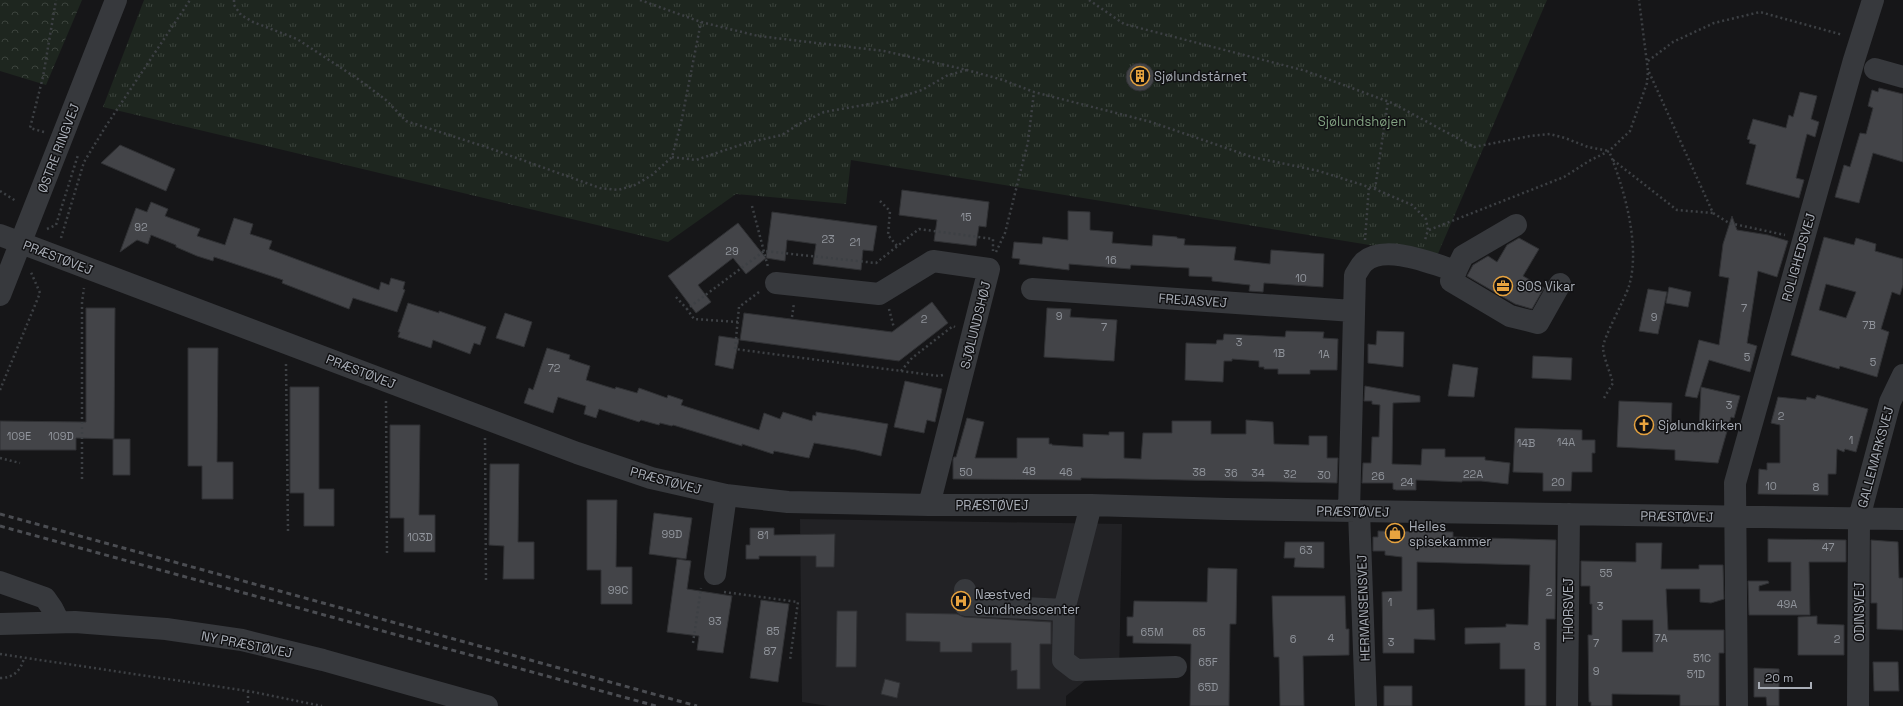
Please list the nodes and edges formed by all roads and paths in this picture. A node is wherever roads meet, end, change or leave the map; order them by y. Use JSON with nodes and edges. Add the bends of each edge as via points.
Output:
{"nodes":[{"id":1,"x":56,"y":0,"type":"edge"},
{"id":2,"x":116,"y":0,"type":"edge"},
{"id":3,"x":190,"y":0,"type":"edge"},
{"id":4,"x":234,"y":0,"type":"edge"},
{"id":5,"x":640,"y":0,"type":"edge"},
{"id":6,"x":1089,"y":0,"type":"edge"},
{"id":7,"x":1639,"y":0,"type":"edge"},
{"id":8,"x":1872,"y":0,"type":"edge"},
{"id":9,"x":701,"y":22,"type":"junction"},
{"id":10,"x":1860,"y":40,"type":"junction"},
{"id":11,"x":1648,"y":61,"type":"junction"},
{"id":12,"x":1875,"y":69,"type":"dead end"},
{"id":13,"x":967,"y":70,"type":"junction"},
{"id":14,"x":1648,"y":71,"type":"junction"},
{"id":15,"x":1903,"y":77,"type":"edge"},
{"id":16,"x":1034,"y":92,"type":"junction"},
{"id":17,"x":1388,"y":101,"type":"junction"},
{"id":18,"x":30,"y":128,"type":"dead end"},
{"id":19,"x":1610,"y":151,"type":"junction"},
{"id":20,"x":672,"y":157,"type":"junction"},
{"id":21,"x":1613,"y":160,"type":"junction"},
{"id":22,"x":1369,"y":186,"type":"junction"},
{"id":23,"x":1375,"y":188,"type":"junction"},
{"id":24,"x":0,"y":191,"type":"edge"},
{"id":25,"x":16,"y":201,"type":"dead end"},
{"id":26,"x":880,"y":201,"type":"dead end"},
{"id":27,"x":752,"y":206,"type":"dead end"},
{"id":28,"x":1714,"y":213,"type":"junction"},
{"id":29,"x":1516,"y":225,"type":"dead end"},
{"id":30,"x":1428,"y":230,"type":"junction"},
{"id":31,"x":1804,"y":238,"type":"junction"},
{"id":32,"x":10,"y":239,"type":"edge"},
{"id":33,"x":897,"y":246,"type":"junction"},
{"id":34,"x":764,"y":250,"type":"junction"},
{"id":35,"x":56,"y":256,"type":"junction"},
{"id":36,"x":1409,"y":256,"type":"junction"},
{"id":37,"x":1364,"y":262,"type":"junction"},
{"id":38,"x":991,"y":264,"type":"junction"},
{"id":39,"x":86,"y":268,"type":"junction"},
{"id":40,"x":1456,"y":271,"type":"junction"},
{"id":41,"x":776,"y":283,"type":"junction"},
{"id":42,"x":1560,"y":284,"type":"dead end"},
{"id":43,"x":1032,"y":289,"type":"dead end"},
{"id":44,"x":0,"y":295,"type":"edge"},
{"id":45,"x":676,"y":297,"type":"dead end"},
{"id":46,"x":687,"y":309,"type":"junction"},
{"id":47,"x":1354,"y":311,"type":"junction"},
{"id":48,"x":738,"y":322,"type":"junction"},
{"id":49,"x":973,"y":331,"type":"junction"},
{"id":50,"x":286,"y":343,"type":"junction"},
{"id":51,"x":901,"y":370,"type":"junction"},
{"id":52,"x":962,"y":375,"type":"junction"},
{"id":53,"x":1903,"y":375,"type":"edge"},
{"id":54,"x":386,"y":380,"type":"junction"},
{"id":55,"x":0,"y":390,"type":"edge"},
{"id":56,"x":1604,"y":398,"type":"dead end"},
{"id":57,"x":486,"y":418,"type":"junction"},
{"id":58,"x":0,"y":458,"type":"edge"},
{"id":59,"x":20,"y":463,"type":"dead end"},
{"id":60,"x":82,"y":479,"type":"dead end"},
{"id":61,"x":726,"y":495,"type":"junction"},
{"id":62,"x":929,"y":505,"type":"junction"},
{"id":63,"x":1091,"y":505,"type":"junction"},
{"id":64,"x":1354,"y":511,"type":"junction"},
{"id":65,"x":1569,"y":514,"type":"junction"},
{"id":66,"x":1734,"y":516,"type":"junction"},
{"id":67,"x":1859,"y":518,"type":"junction"},
{"id":68,"x":1903,"y":519,"type":"edge"},
{"id":69,"x":288,"y":531,"type":"dead end"},
{"id":70,"x":387,"y":556,"type":"dead end"},
{"id":71,"x":486,"y":581,"type":"dead end"},
{"id":72,"x":0,"y":582,"type":"edge"},
{"id":73,"x":715,"y":585,"type":"junction"},
{"id":74,"x":966,"y":590,"type":"dead end"},
{"id":75,"x":1064,"y":610,"type":"junction"},
{"id":76,"x":59,"y":622,"type":"junction"},
{"id":77,"x":0,"y":624,"type":"edge"},
{"id":78,"x":693,"y":643,"type":"dead end"},
{"id":79,"x":0,"y":654,"type":"edge"},
{"id":80,"x":24,"y":658,"type":"junction"},
{"id":81,"x":790,"y":660,"type":"dead end"},
{"id":82,"x":1176,"y":667,"type":"dead end"},
{"id":83,"x":0,"y":678,"type":"edge"},
{"id":84,"x":248,"y":691,"type":"junction"},
{"id":85,"x":248,"y":706,"type":"edge"},
{"id":86,"x":322,"y":706,"type":"edge"},
{"id":87,"x":487,"y":706,"type":"edge"},
{"id":88,"x":1366,"y":706,"type":"edge"},
{"id":89,"x":1567,"y":706,"type":"edge"},
{"id":90,"x":1737,"y":706,"type":"edge"},
{"id":91,"x":1858,"y":706,"type":"edge"}],
"edges":[{"from":1,"to":18,"type":"path","via":[[43,77]]},
{"from":2,"to":32,"type":"street","name":"ØSTRE RINGVEJ","via":[[40,196]]},
{"from":3,"to":35,"type":"path","via":[[84,162]]},
{"from":4,"to":20,"type":"path","via":[[234,5],[241,15],[298,39],[386,100],[406,121],[600,188],[618,190],[635,185],[652,175]]},
{"from":5,"to":9,"type":"path"},
{"from":6,"to":17,"type":"path","via":[[1124,24],[1306,71]]},
{"from":7,"to":11,"type":"path"},
{"from":8,"to":10,"type":"street","name":"ROLIGHEDSVEJ"},
{"from":9,"to":13,"type":"path","via":[[758,36],[884,51]]},
{"from":9,"to":20,"type":"path"},
{"from":10,"to":11,"type":"path","via":[[1760,12],[1714,23],[1673,42]]},
{"from":10,"to":31,"type":"street","name":"ROLIGHEDSVEJ"},
{"from":11,"to":14,"type":"path"},
{"from":12,"to":15,"type":"street"},
{"from":13,"to":16,"type":"path"},
{"from":13,"to":20,"type":"path","via":[[948,75],[922,90],[887,101],[824,112],[782,135],[746,143],[696,160]]},
{"from":14,"to":19,"type":"path","via":[[1645,90],[1630,131]]},
{"from":14,"to":28,"type":"path"},
{"from":16,"to":22,"type":"path","via":[[1151,122],[1252,157],[1319,171]]},
{"from":16,"to":38,"type":"path","via":[[1028,142],[1005,233]]},
{"from":17,"to":19,"type":"path","via":[[1474,147],[1550,134],[1588,147]]},
{"from":17,"to":23,"type":"path"},
{"from":19,"to":21,"type":"path"},
{"from":19,"to":30,"type":"path","via":[[1564,177]]},
{"from":21,"to":28,"type":"path","via":[[1677,210]]},
{"from":21,"to":56,"type":"path","via":[[1627,201],[1633,253],[1630,285],[1603,346],[1613,383]]},
{"from":22,"to":23,"type":"path"},
{"from":22,"to":37,"type":"path"},
{"from":23,"to":30,"type":"path","via":[[1412,205],[1426,219]]},
{"from":24,"to":25,"type":"path"},
{"from":26,"to":33,"type":"path","via":[[890,211],[888,235]]},
{"from":27,"to":34,"type":"path"},
{"from":28,"to":31,"type":"path","via":[[1729,223]]},
{"from":29,"to":40,"type":"street","via":[[1464,256]]},
{"from":30,"to":36,"type":"path","via":[[1424,241]]},
{"from":31,"to":66,"type":"street","name":"ROLIGHEDSVEJ","via":[[1735,483]]},
{"from":32,"to":35,"type":"street","name":"PRÆSTØVEJ"},
{"from":32,"to":44,"type":"street","name":"ØSTRE RINGVEJ"},
{"from":32,"to":55,"type":"path","via":[[40,293]]},
{"from":33,"to":34,"type":"path","via":[[876,263]]},
{"from":33,"to":38,"type":"path","via":[[919,229],[993,239]]},
{"from":34,"to":41,"type":"path","via":[[768,269]]},
{"from":34,"to":46,"type":"path"},
{"from":35,"to":39,"type":"street","name":"PRÆSTØVEJ"},
{"from":36,"to":37,"type":"street","via":[[1377,255]]},
{"from":36,"to":40,"type":"street"},
{"from":37,"to":47,"type":"street","via":[[1355,275]]},
{"from":38,"to":41,"type":"street","name":"SJØLUNDSHØJ","via":[[932,261],[879,294]]},
{"from":38,"to":49,"type":"street","name":"SJØLUNDSHØJ"},
{"from":39,"to":50,"type":"street","name":"PRÆSTØVEJ"},
{"from":39,"to":60,"type":"path","via":[[82,302]]},
{"from":40,"to":42,"type":"street","via":[[1451,281],[1510,316],[1538,323]]},
{"from":41,"to":48,"type":"path","via":[[766,286],[740,307]]},
{"from":43,"to":47,"type":"street","name":"FREJASVEJ"},
{"from":45,"to":46,"type":"path"},
{"from":46,"to":48,"type":"path","via":[[694,319]]},
{"from":47,"to":64,"type":"street"},
{"from":48,"to":51,"type":"path","via":[[735,350]]},
{"from":49,"to":51,"type":"path","via":[[953,326],[912,358]]},
{"from":49,"to":52,"type":"street","name":"SJØLUNDSHØJ"},
{"from":50,"to":54,"type":"street","name":"PRÆSTØVEJ"},
{"from":50,"to":69,"type":"path"},
{"from":51,"to":52,"type":"path","via":[[939,376],[950,373]]},
{"from":52,"to":62,"type":"street","name":"SJØLUNDSHØJ"},
{"from":53,"to":67,"type":"street","name":"GALLEMARKSVEJ","via":[[1890,402]]},
{"from":54,"to":57,"type":"street","name":"PRÆSTØVEJ"},
{"from":54,"to":70,"type":"path"},
{"from":57,"to":61,"type":"street","name":"PRÆSTØVEJ","via":[[651,478]]},
{"from":57,"to":71,"type":"path"},
{"from":58,"to":59,"type":"path"},
{"from":61,"to":62,"type":"street","name":"PRÆSTØVEJ","via":[[788,502]]},
{"from":61,"to":73,"type":"street"},
{"from":62,"to":63,"type":"street","name":"PRÆSTØVEJ"},
{"from":63,"to":64,"type":"street","name":"PRÆSTØVEJ"},
{"from":63,"to":75,"type":"street"},
{"from":64,"to":65,"type":"street","name":"PRÆSTØVEJ"},
{"from":64,"to":88,"type":"street","name":"HERMANSENSVEJ"},
{"from":65,"to":66,"type":"street","name":"PRÆSTØVEJ"},
{"from":65,"to":89,"type":"street","name":"THORSVEJ"},
{"from":66,"to":67,"type":"street","name":"PRÆSTØVEJ"},
{"from":66,"to":90,"type":"street"},
{"from":67,"to":68,"type":"street","name":"PRÆSTØVEJ"},
{"from":67,"to":91,"type":"street","name":"ODINSVEJ"},
{"from":72,"to":76,"type":"street","via":[[45,598]]},
{"from":73,"to":78,"type":"path","via":[[700,588]]},
{"from":73,"to":81,"type":"path","via":[[798,602]]},
{"from":74,"to":75,"type":"street","via":[[966,605]]},
{"from":75,"to":82,"type":"street","via":[[1063,660],[1076,670]]},
{"from":76,"to":77,"type":"street","name":"NY PRÆSTØVEJ"},
{"from":76,"to":87,"type":"street","name":"NY PRÆSTØVEJ","via":[[166,629],[242,640]]},
{"from":79,"to":80,"type":"path"},
{"from":80,"to":83,"type":"path","via":[[22,668],[17,673]]},
{"from":80,"to":84,"type":"path"},
{"from":84,"to":85,"type":"path"},
{"from":84,"to":86,"type":"path"}]}
